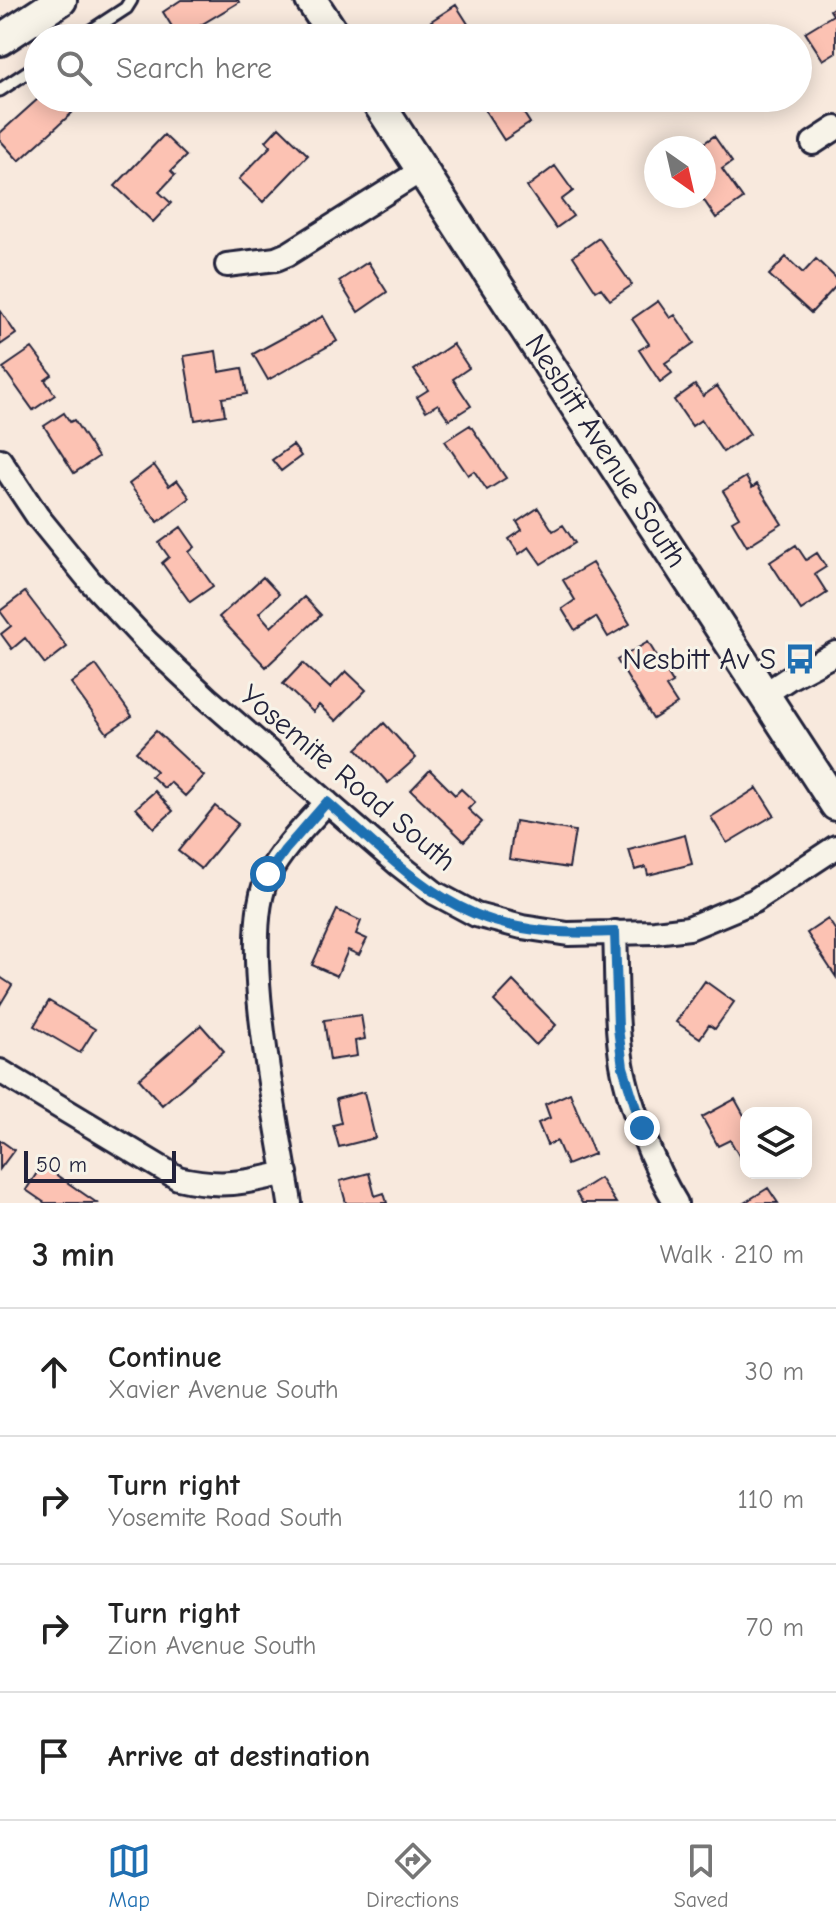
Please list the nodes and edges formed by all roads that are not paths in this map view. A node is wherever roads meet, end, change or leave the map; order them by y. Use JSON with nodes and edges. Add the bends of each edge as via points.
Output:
{"nodes":[{"id":1,"x":61,"y":0,"type":"edge"},
{"id":2,"x":131,"y":0,"type":"edge"},
{"id":3,"x":311,"y":0,"type":"edge"},
{"id":4,"x":24,"y":24,"type":"edge"},
{"id":5,"x":24,"y":24,"type":"edge"},
{"id":6,"x":101,"y":24,"type":"edge"},
{"id":7,"x":327,"y":24,"type":"edge"},
{"id":8,"x":0,"y":40,"type":"edge"},
{"id":9,"x":24,"y":74,"type":"edge"},
{"id":10,"x":0,"y":90,"type":"edge"},
{"id":11,"x":384,"y":112,"type":"edge"},
{"id":12,"x":836,"y":128,"type":"edge"},
{"id":13,"x":813,"y":143,"type":"dead end"},
{"id":14,"x":422,"y":170,"type":"junction"},
{"id":15,"x":227,"y":265,"type":"dead end"},
{"id":16,"x":0,"y":460,"type":"edge"},
{"id":17,"x":836,"y":653,"type":"edge"},
{"id":18,"x":765,"y":694,"type":"junction"},
{"id":19,"x":327,"y":802,"type":"junction"},
{"id":20,"x":836,"y":805,"type":"edge"},
{"id":21,"x":836,"y":847,"type":"edge"},
{"id":22,"x":615,"y":932,"type":"junction"},
{"id":23,"x":0,"y":1071,"type":"edge"},
{"id":24,"x":286,"y":1173,"type":"junction"},
{"id":25,"x":290,"y":1203,"type":"edge"},
{"id":26,"x":676,"y":1203,"type":"edge"}],
"edges":[{"from":1,"to":5,"type":"street"},
{"from":2,"to":6,"type":"lane"},
{"from":3,"to":7,"type":"street"},
{"from":4,"to":8,"type":"street"},
{"from":9,"to":10,"type":"lane"},
{"from":11,"to":14,"type":"street","name":"Nesbitt Avenue South"},
{"from":12,"to":13,"type":"street"},
{"from":14,"to":15,"type":"street","via":[[288,254]]},
{"from":14,"to":18,"type":"street","name":"Nesbitt Avenue South"},
{"from":16,"to":19,"type":"street","name":"Yosemite Road South","via":[[38,517],[147,642]]},
{"from":17,"to":18,"type":"street"},
{"from":18,"to":20,"type":"street","name":"Nesbitt Avenue South"},
{"from":19,"to":22,"type":"street","name":"Yosemite Road South","via":[[435,893],[476,915],[568,934]]},
{"from":19,"to":24,"type":"street","via":[[268,874],[259,903],[259,984]]},
{"from":21,"to":22,"type":"street","name":"Yosemite Road South","via":[[723,916],[689,928]]},
{"from":22,"to":26,"type":"street","via":[[623,1067],[642,1128]]},
{"from":23,"to":24,"type":"street","via":[[178,1178],[207,1185],[238,1184]]},
{"from":24,"to":25,"type":"street"}]}
